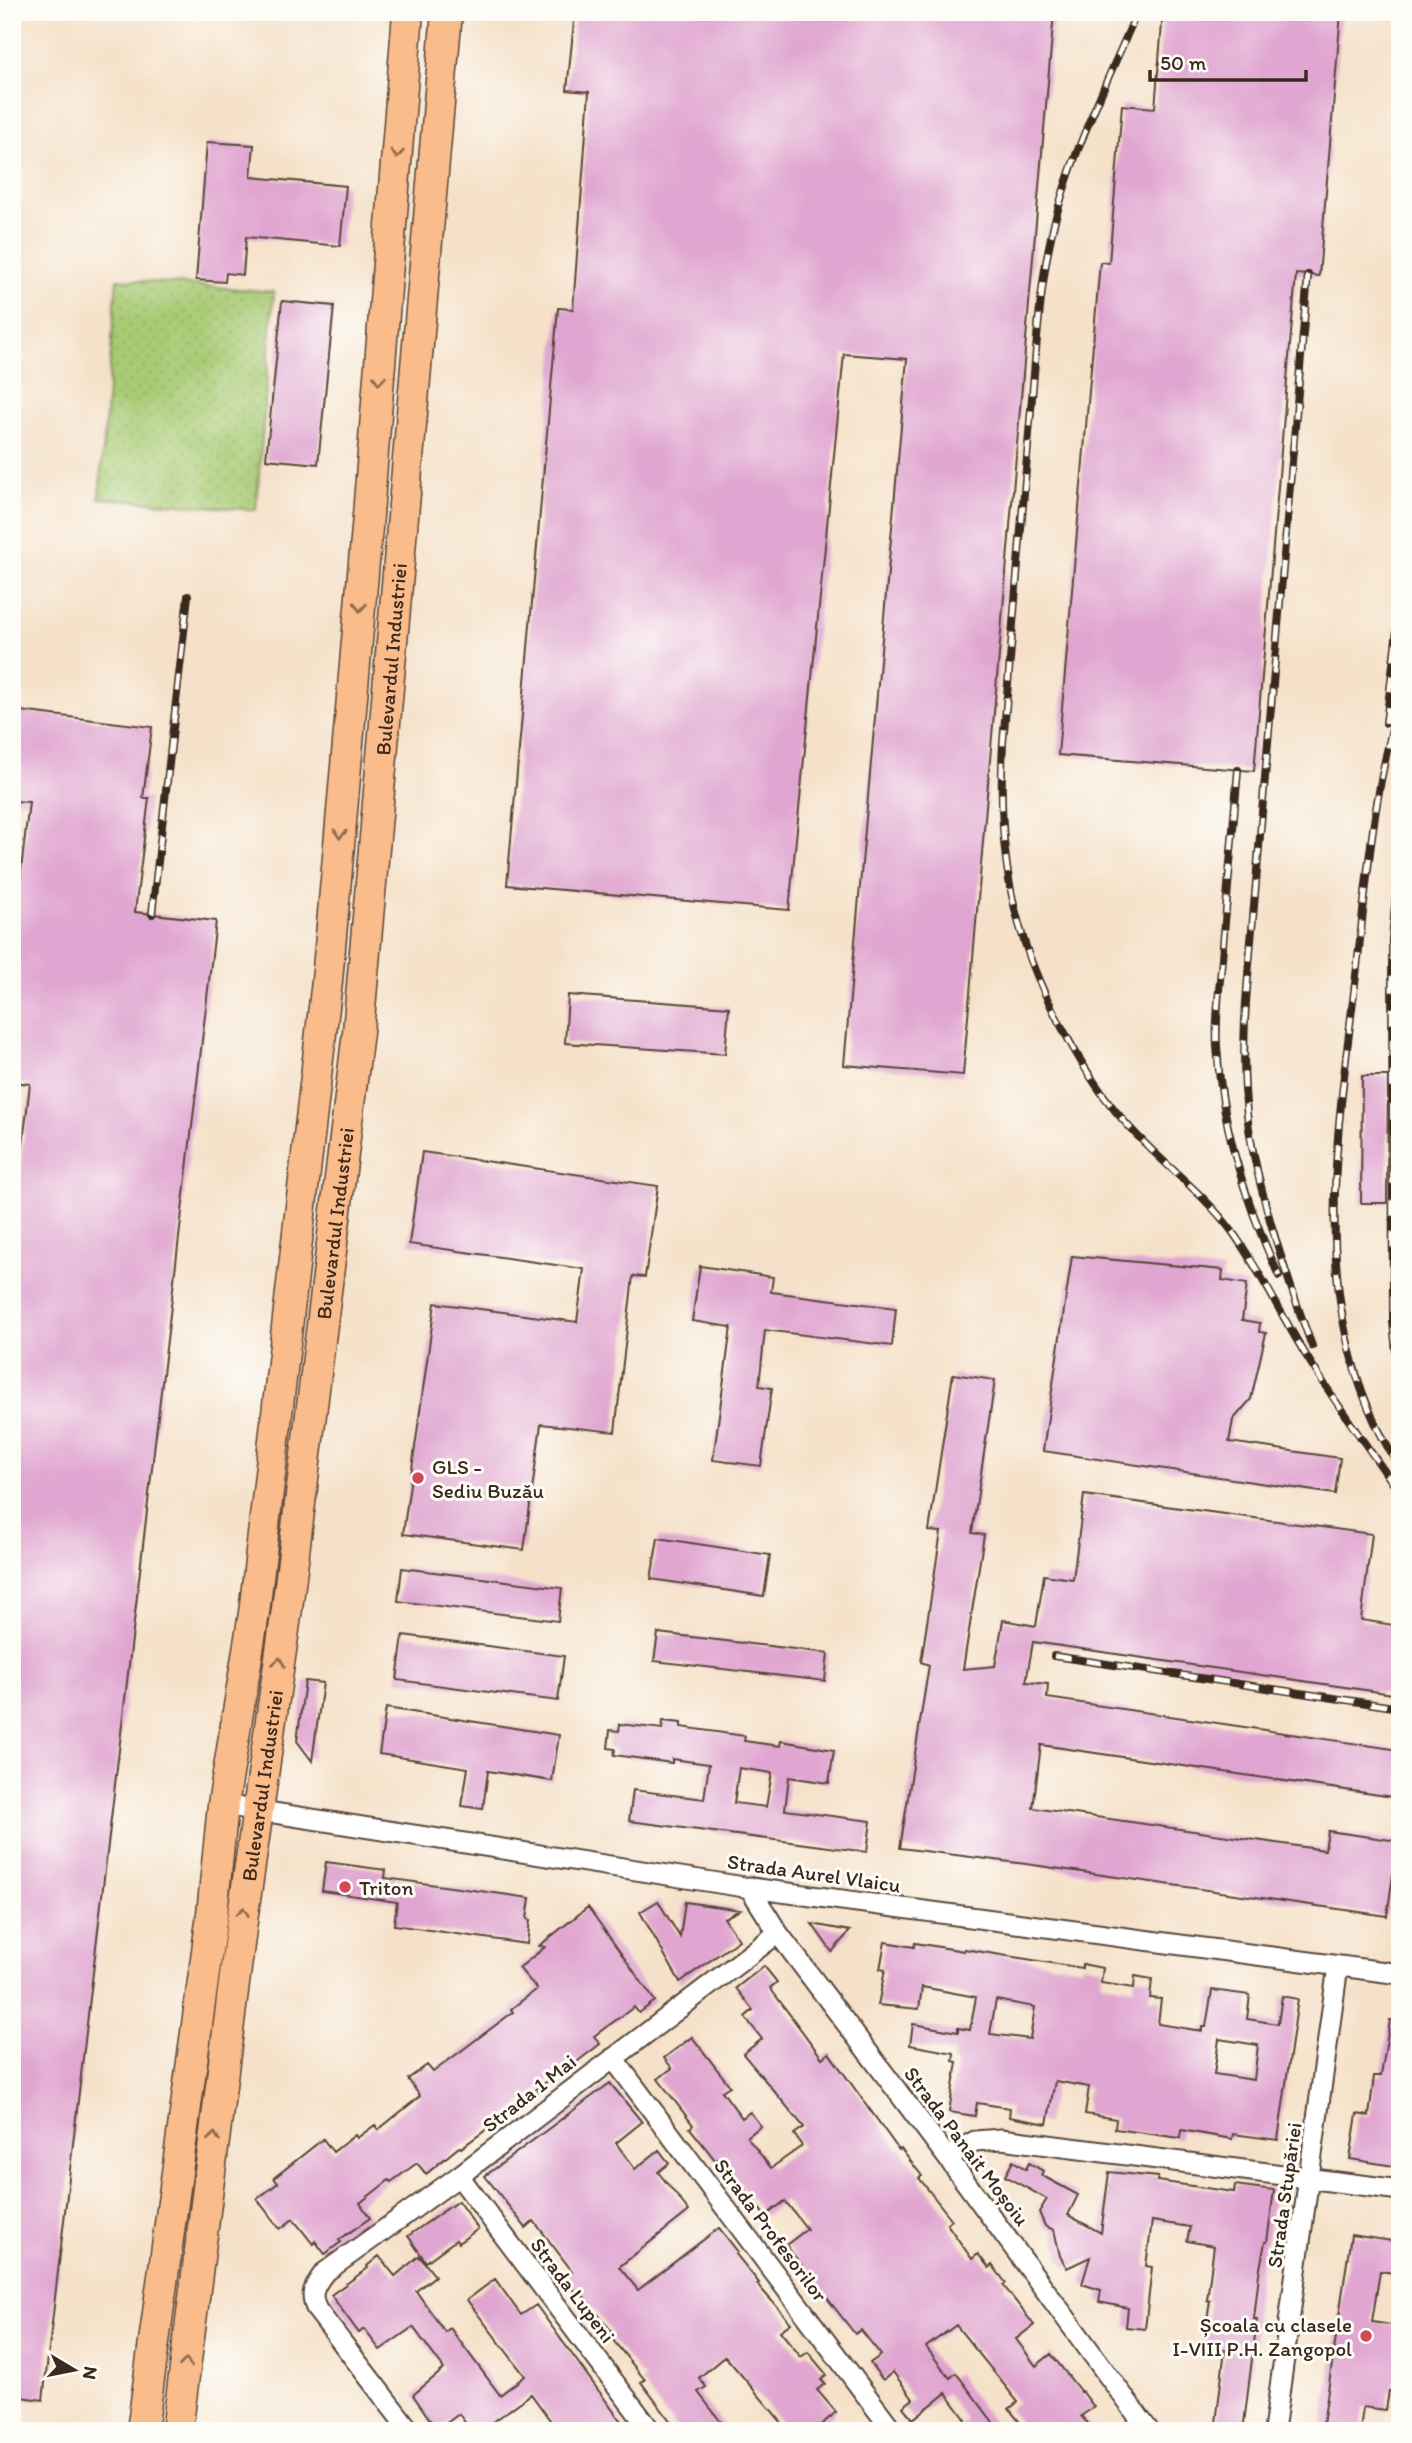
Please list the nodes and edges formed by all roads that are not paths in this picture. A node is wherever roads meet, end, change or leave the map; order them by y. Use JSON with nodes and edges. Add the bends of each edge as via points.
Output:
{"nodes":[{"id":1,"x":408,"y":12,"type":"edge"},
{"id":2,"x":447,"y":12,"type":"edge"},
{"id":3,"x":402,"y":97,"type":"junction"},
{"id":4,"x":440,"y":104,"type":"junction"},
{"id":5,"x":223,"y":1805,"type":"junction"},
{"id":6,"x":258,"y":1810,"type":"junction"},
{"id":7,"x":749,"y":1887,"type":"junction"},
{"id":8,"x":778,"y":1933,"type":"junction"},
{"id":9,"x":1338,"y":1966,"type":"junction"},
{"id":10,"x":1400,"y":1975,"type":"edge"},
{"id":11,"x":613,"y":2057,"type":"junction"},
{"id":12,"x":947,"y":2157,"type":"junction"},
{"id":13,"x":458,"y":2176,"type":"junction"},
{"id":14,"x":1309,"y":2178,"type":"junction"},
{"id":15,"x":1400,"y":2190,"type":"edge"},
{"id":16,"x":142,"y":2431,"type":"edge"},
{"id":17,"x":177,"y":2431,"type":"edge"},
{"id":18,"x":410,"y":2431,"type":"edge"},
{"id":19,"x":651,"y":2431,"type":"edge"},
{"id":20,"x":893,"y":2431,"type":"edge"},
{"id":21,"x":1149,"y":2431,"type":"edge"},
{"id":22,"x":1274,"y":2431,"type":"edge"}],
"edges":[{"from":1,"to":3,"type":"main road","name":"Bulevardul Industriei"},
{"from":2,"to":4,"type":"main road","name":"Bulevardul Industriei"},
{"from":3,"to":4,"type":"street"},
{"from":3,"to":5,"type":"main road","name":"Bulevardul Industriei","one_way":true,"via":[[327,981],[254,1613]]},
{"from":6,"to":4,"type":"main road","name":"Bulevardul Industriei","one_way":true,"via":[[358,1032]]},
{"from":5,"to":6,"type":"street","name":"Strada Aurel Vlaicu"},
{"from":5,"to":16,"type":"main road","name":"Bulevardul Industriei"},
{"from":6,"to":7,"type":"street","name":"Strada Aurel Vlaicu"},
{"from":17,"to":6,"type":"main road","name":"Bulevardul Industriei","one_way":true},
{"from":7,"to":8,"type":"street","name":"Strada Panait Moșoiu"},
{"from":7,"to":9,"type":"street","name":"Strada Aurel Vlaicu"},
{"from":8,"to":11,"type":"street","name":"Strada 1 Mai"},
{"from":8,"to":12,"type":"street","name":"Strada Panait Moșoiu"},
{"from":9,"to":10,"type":"street","name":"Strada Aurel Vlaicu"},
{"from":9,"to":14,"type":"street","name":"Strada Stupăriei"},
{"from":11,"to":13,"type":"street","name":"Strada 1 Mai"},
{"from":11,"to":20,"type":"street","name":"Strada Profesorilor"},
{"from":12,"to":14,"type":"street","via":[[975,2141],[1001,2139]]},
{"from":12,"to":21,"type":"street","name":"Strada Panait Moșoiu"},
{"from":13,"to":18,"type":"street","name":"Strada 1 Mai","via":[[324,2273],[313,2292],[317,2310]]},
{"from":13,"to":19,"type":"street","name":"Strada Lupeni"},
{"from":14,"to":15,"type":"street"},
{"from":14,"to":22,"type":"street","name":"Strada Stupăriei"}]}
